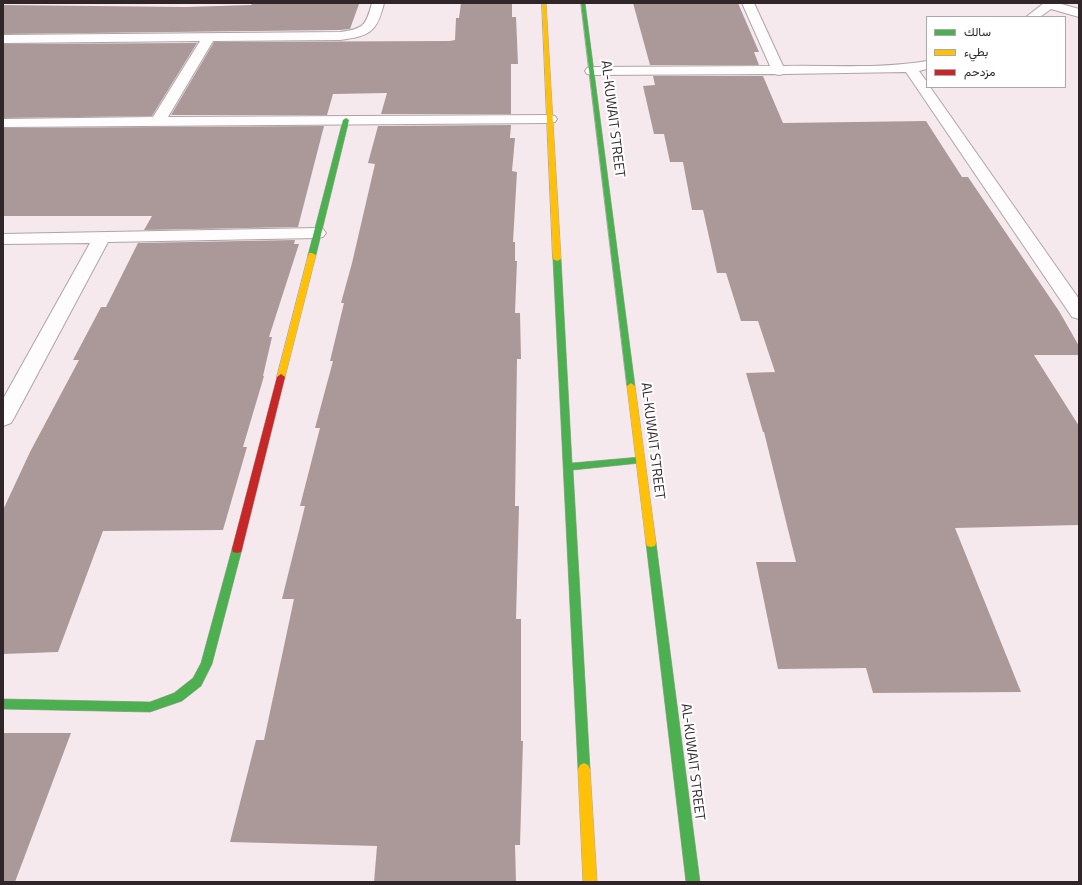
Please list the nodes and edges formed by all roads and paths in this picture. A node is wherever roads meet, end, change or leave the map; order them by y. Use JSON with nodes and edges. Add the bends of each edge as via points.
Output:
{"nodes":[{"id":1,"x":378,"y":3,"type":"edge"},
{"id":2,"x":544,"y":3,"type":"edge"},
{"id":3,"x":583,"y":3,"type":"edge"},
{"id":4,"x":748,"y":3,"type":"edge"},
{"id":5,"x":1051,"y":4,"type":"edge"},
{"id":6,"x":1079,"y":13,"type":"edge"},
{"id":7,"x":1033,"y":16,"type":"edge"},
{"id":8,"x":209,"y":38,"type":"junction"},
{"id":9,"x":3,"y":39,"type":"edge"},
{"id":10,"x":926,"y":65,"type":"edge"},
{"id":11,"x":910,"y":68,"type":"junction"},
{"id":12,"x":592,"y":71,"type":"junction"},
{"id":13,"x":779,"y":71,"type":"junction"},
{"id":14,"x":550,"y":119,"type":"junction"},
{"id":15,"x":346,"y":120,"type":"junction"},
{"id":16,"x":158,"y":122,"type":"junction"},
{"id":17,"x":3,"y":123,"type":"edge"},
{"id":18,"x":317,"y":234,"type":"junction"},
{"id":19,"x":102,"y":237,"type":"junction"},
{"id":20,"x":3,"y":239,"type":"edge"},
{"id":21,"x":1079,"y":313,"type":"edge"},
{"id":22,"x":3,"y":418,"type":"edge"},
{"id":23,"x":640,"y":460,"type":"junction"},
{"id":24,"x":568,"y":468,"type":"junction"},
{"id":25,"x":3,"y":704,"type":"edge"},
{"id":26,"x":590,"y":882,"type":"edge"},
{"id":27,"x":693,"y":882,"type":"edge"}],
"edges":[{"from":1,"to":8,"type":"street","via":[[374,22],[369,28],[353,34],[326,37]]},
{"from":2,"to":14,"type":"main road"},
{"from":3,"to":12,"type":"main road","name":"AL-KUWAIT STREET"},
{"from":4,"to":13,"type":"street"},
{"from":5,"to":6,"type":"street"},
{"from":5,"to":7,"type":"street"},
{"from":8,"to":9,"type":"street"},
{"from":8,"to":16,"type":"street"},
{"from":10,"to":11,"type":"street"},
{"from":11,"to":13,"type":"street"},
{"from":11,"to":21,"type":"street"},
{"from":12,"to":13,"type":"street"},
{"from":12,"to":23,"type":"main road","name":"AL-KUWAIT STREET"},
{"from":14,"to":15,"type":"street"},
{"from":14,"to":24,"type":"main road"},
{"from":15,"to":16,"type":"street"},
{"from":15,"to":18,"type":"main road"},
{"from":16,"to":17,"type":"street"},
{"from":18,"to":19,"type":"street"},
{"from":18,"to":25,"type":"main road","via":[[206,664],[197,682],[178,697],[150,707]]},
{"from":19,"to":20,"type":"street"},
{"from":19,"to":22,"type":"street"},
{"from":23,"to":24,"type":"main road"},
{"from":23,"to":27,"type":"main road","name":"AL-KUWAIT STREET"},
{"from":24,"to":26,"type":"main road"}]}
